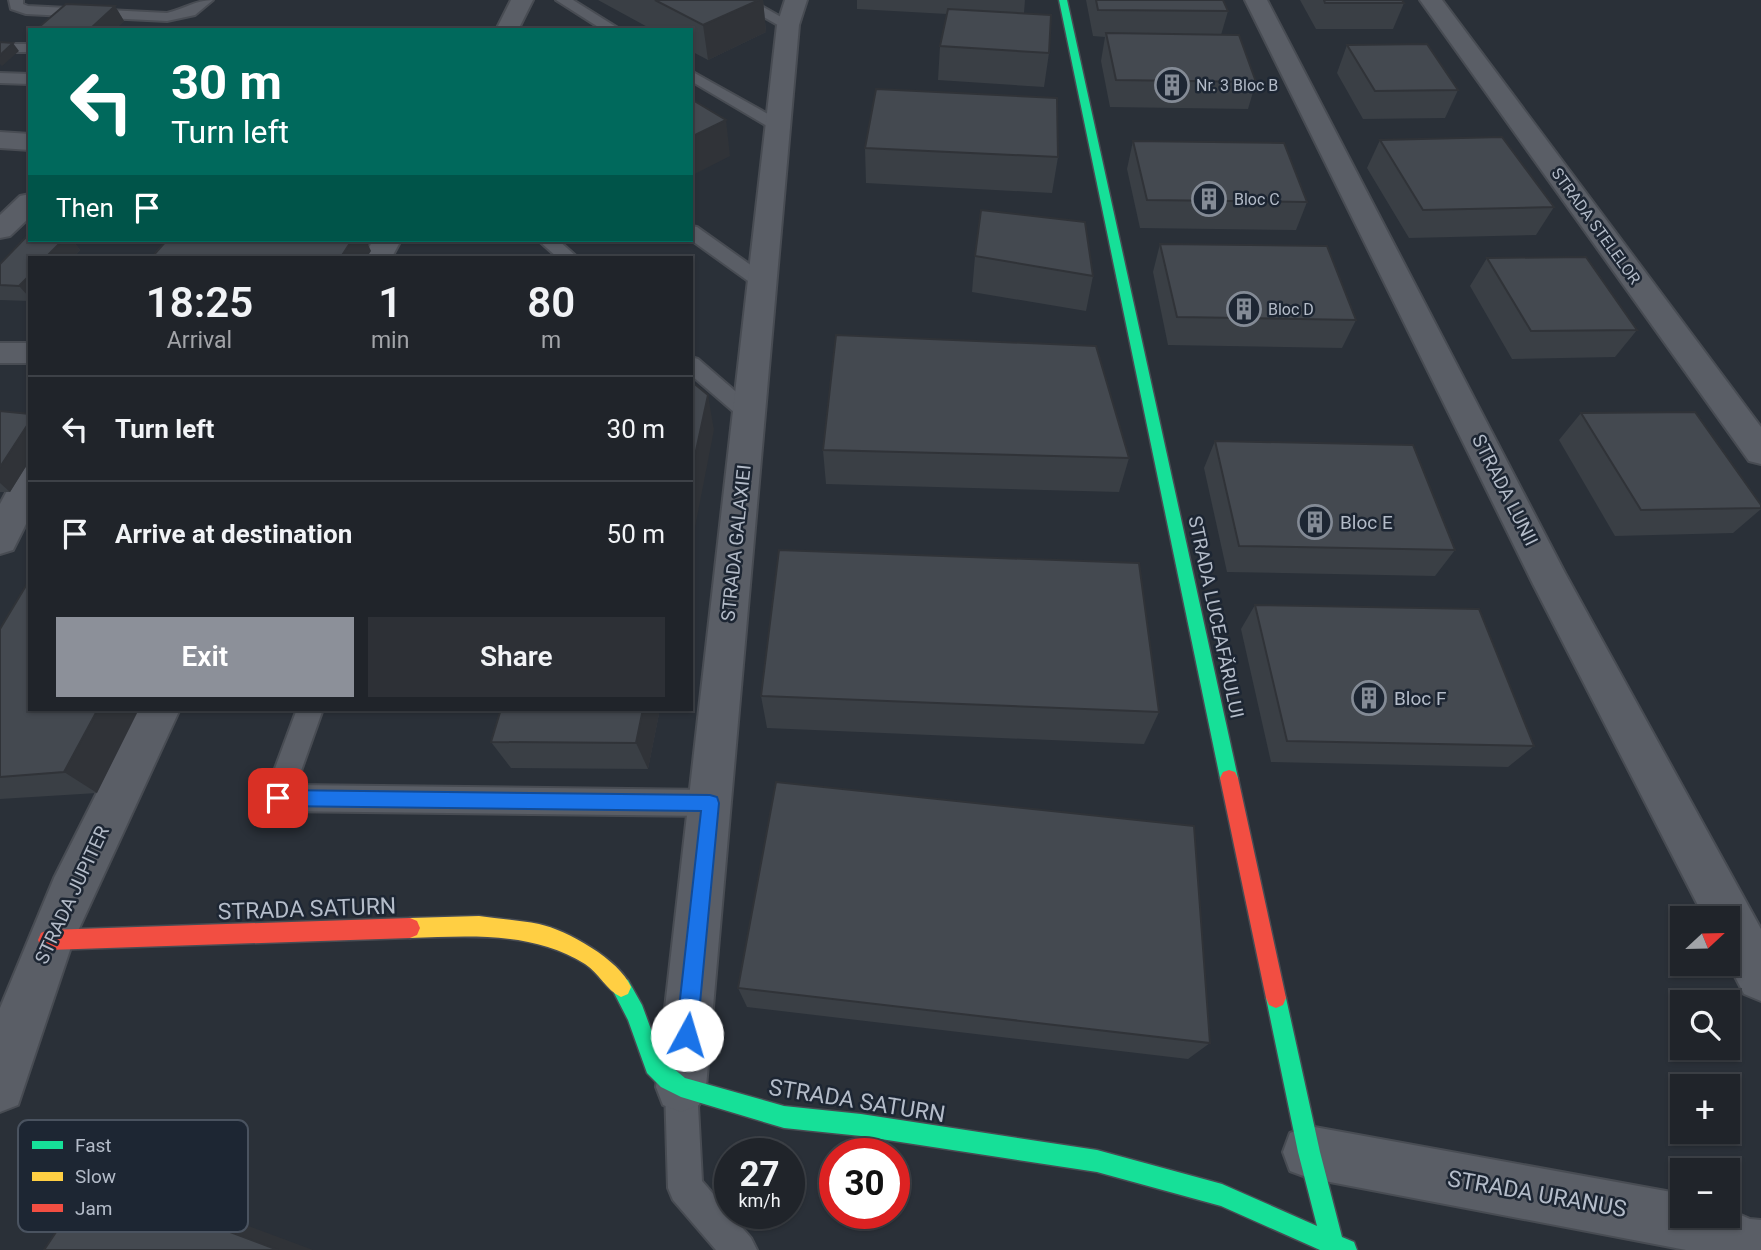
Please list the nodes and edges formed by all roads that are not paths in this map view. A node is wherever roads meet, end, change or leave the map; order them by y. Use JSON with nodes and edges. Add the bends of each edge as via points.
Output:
{"nodes":[{"id":1,"x":16,"y":0,"type":"edge"},
{"id":2,"x":206,"y":0,"type":"edge"},
{"id":3,"x":522,"y":0,"type":"edge"},
{"id":4,"x":563,"y":0,"type":"edge"},
{"id":5,"x":741,"y":0,"type":"edge"},
{"id":6,"x":1063,"y":0,"type":"edge"},
{"id":7,"x":1256,"y":0,"type":"edge"},
{"id":8,"x":1431,"y":0,"type":"edge"},
{"id":9,"x":792,"y":12,"type":"edge"},
{"id":10,"x":508,"y":28,"type":"edge"},
{"id":11,"x":611,"y":28,"type":"edge"},
{"id":12,"x":0,"y":48,"type":"edge"},
{"id":13,"x":28,"y":48,"type":"edge"},
{"id":14,"x":693,"y":76,"type":"edge"},
{"id":15,"x":0,"y":78,"type":"edge"},
{"id":16,"x":28,"y":79,"type":"edge"},
{"id":17,"x":778,"y":126,"type":"junction"},
{"id":18,"x":0,"y":140,"type":"edge"},
{"id":19,"x":28,"y":142,"type":"edge"},
{"id":20,"x":28,"y":204,"type":"edge"},
{"id":21,"x":0,"y":230,"type":"edge"},
{"id":22,"x":693,"y":232,"type":"edge"},
{"id":23,"x":549,"y":242,"type":"edge"},
{"id":24,"x":567,"y":256,"type":"edge"},
{"id":25,"x":762,"y":282,"type":"junction"},
{"id":26,"x":28,"y":353,"type":"edge"},
{"id":27,"x":0,"y":354,"type":"edge"},
{"id":28,"x":693,"y":366,"type":"edge"},
{"id":29,"x":749,"y":415,"type":"junction"},
{"id":30,"x":1761,"y":452,"type":"edge"},
{"id":31,"x":28,"y":483,"type":"edge"},
{"id":32,"x":0,"y":540,"type":"edge"},
{"id":33,"x":159,"y":711,"type":"edge"},
{"id":34,"x":309,"y":711,"type":"edge"},
{"id":35,"x":710,"y":803,"type":"junction"},
{"id":36,"x":48,"y":940,"type":"junction"},
{"id":37,"x":1761,"y":977,"type":"edge"},
{"id":38,"x":0,"y":1087,"type":"edge"},
{"id":39,"x":681,"y":1087,"type":"junction"},
{"id":40,"x":1309,"y":1152,"type":"junction"},
{"id":41,"x":1339,"y":1246,"type":"edge"},
{"id":42,"x":1761,"y":1248,"type":"edge"},
{"id":43,"x":739,"y":1250,"type":"edge"}],
"edges":[{"from":1,"to":2,"type":"lane","via":[[16,6],[26,10],[167,17],[190,12]]},
{"from":3,"to":10,"type":"street"},
{"from":4,"to":11,"type":"lane"},
{"from":5,"to":9,"type":"lane"},
{"from":6,"to":40,"type":"street","name":"STRADA LUCEAFĂRULUI"},
{"from":7,"to":37,"type":"street","name":"STRADA LUNII","via":[[1552,584]]},
{"from":8,"to":30,"type":"street","name":"STRADA STELELOR"},
{"from":9,"to":17,"type":"street","name":"STRADA GALAXIEI"},
{"from":12,"to":13,"type":"lane"},
{"from":14,"to":17,"type":"lane"},
{"from":15,"to":16,"type":"lane"},
{"from":17,"to":25,"type":"street","name":"STRADA GALAXIEI"},
{"from":18,"to":19,"type":"street"},
{"from":20,"to":21,"type":"street"},
{"from":22,"to":25,"type":"lane"},
{"from":23,"to":24,"type":"lane"},
{"from":25,"to":29,"type":"street","name":"STRADA GALAXIEI"},
{"from":26,"to":27,"type":"street"},
{"from":28,"to":29,"type":"lane"},
{"from":29,"to":35,"type":"street","name":"STRADA GALAXIEI"},
{"from":31,"to":32,"type":"street"},
{"from":33,"to":36,"type":"street","name":"STRADA JUPITER"},
{"from":34,"to":35,"type":"lane","via":[[278,798]]},
{"from":35,"to":39,"type":"street","name":"STRADA GALAXIEI"},
{"from":36,"to":38,"type":"street","name":"STRADA JUPITER"},
{"from":36,"to":39,"type":"street","name":"STRADA SATURN","via":[[480,926],[541,934],[593,958],[618,982],[640,1022],[650,1063]]},
{"from":39,"to":41,"type":"street","name":"STRADA SATURN","via":[[784,1117],[1097,1161],[1222,1195]]},
{"from":39,"to":43,"type":"lane","via":[[685,1188]]},
{"from":40,"to":41,"type":"street","name":"STRADA LUCEAFĂRULUI"},
{"from":40,"to":42,"type":"street","name":"STRADA URANUS","via":[[1677,1220]]}]}
